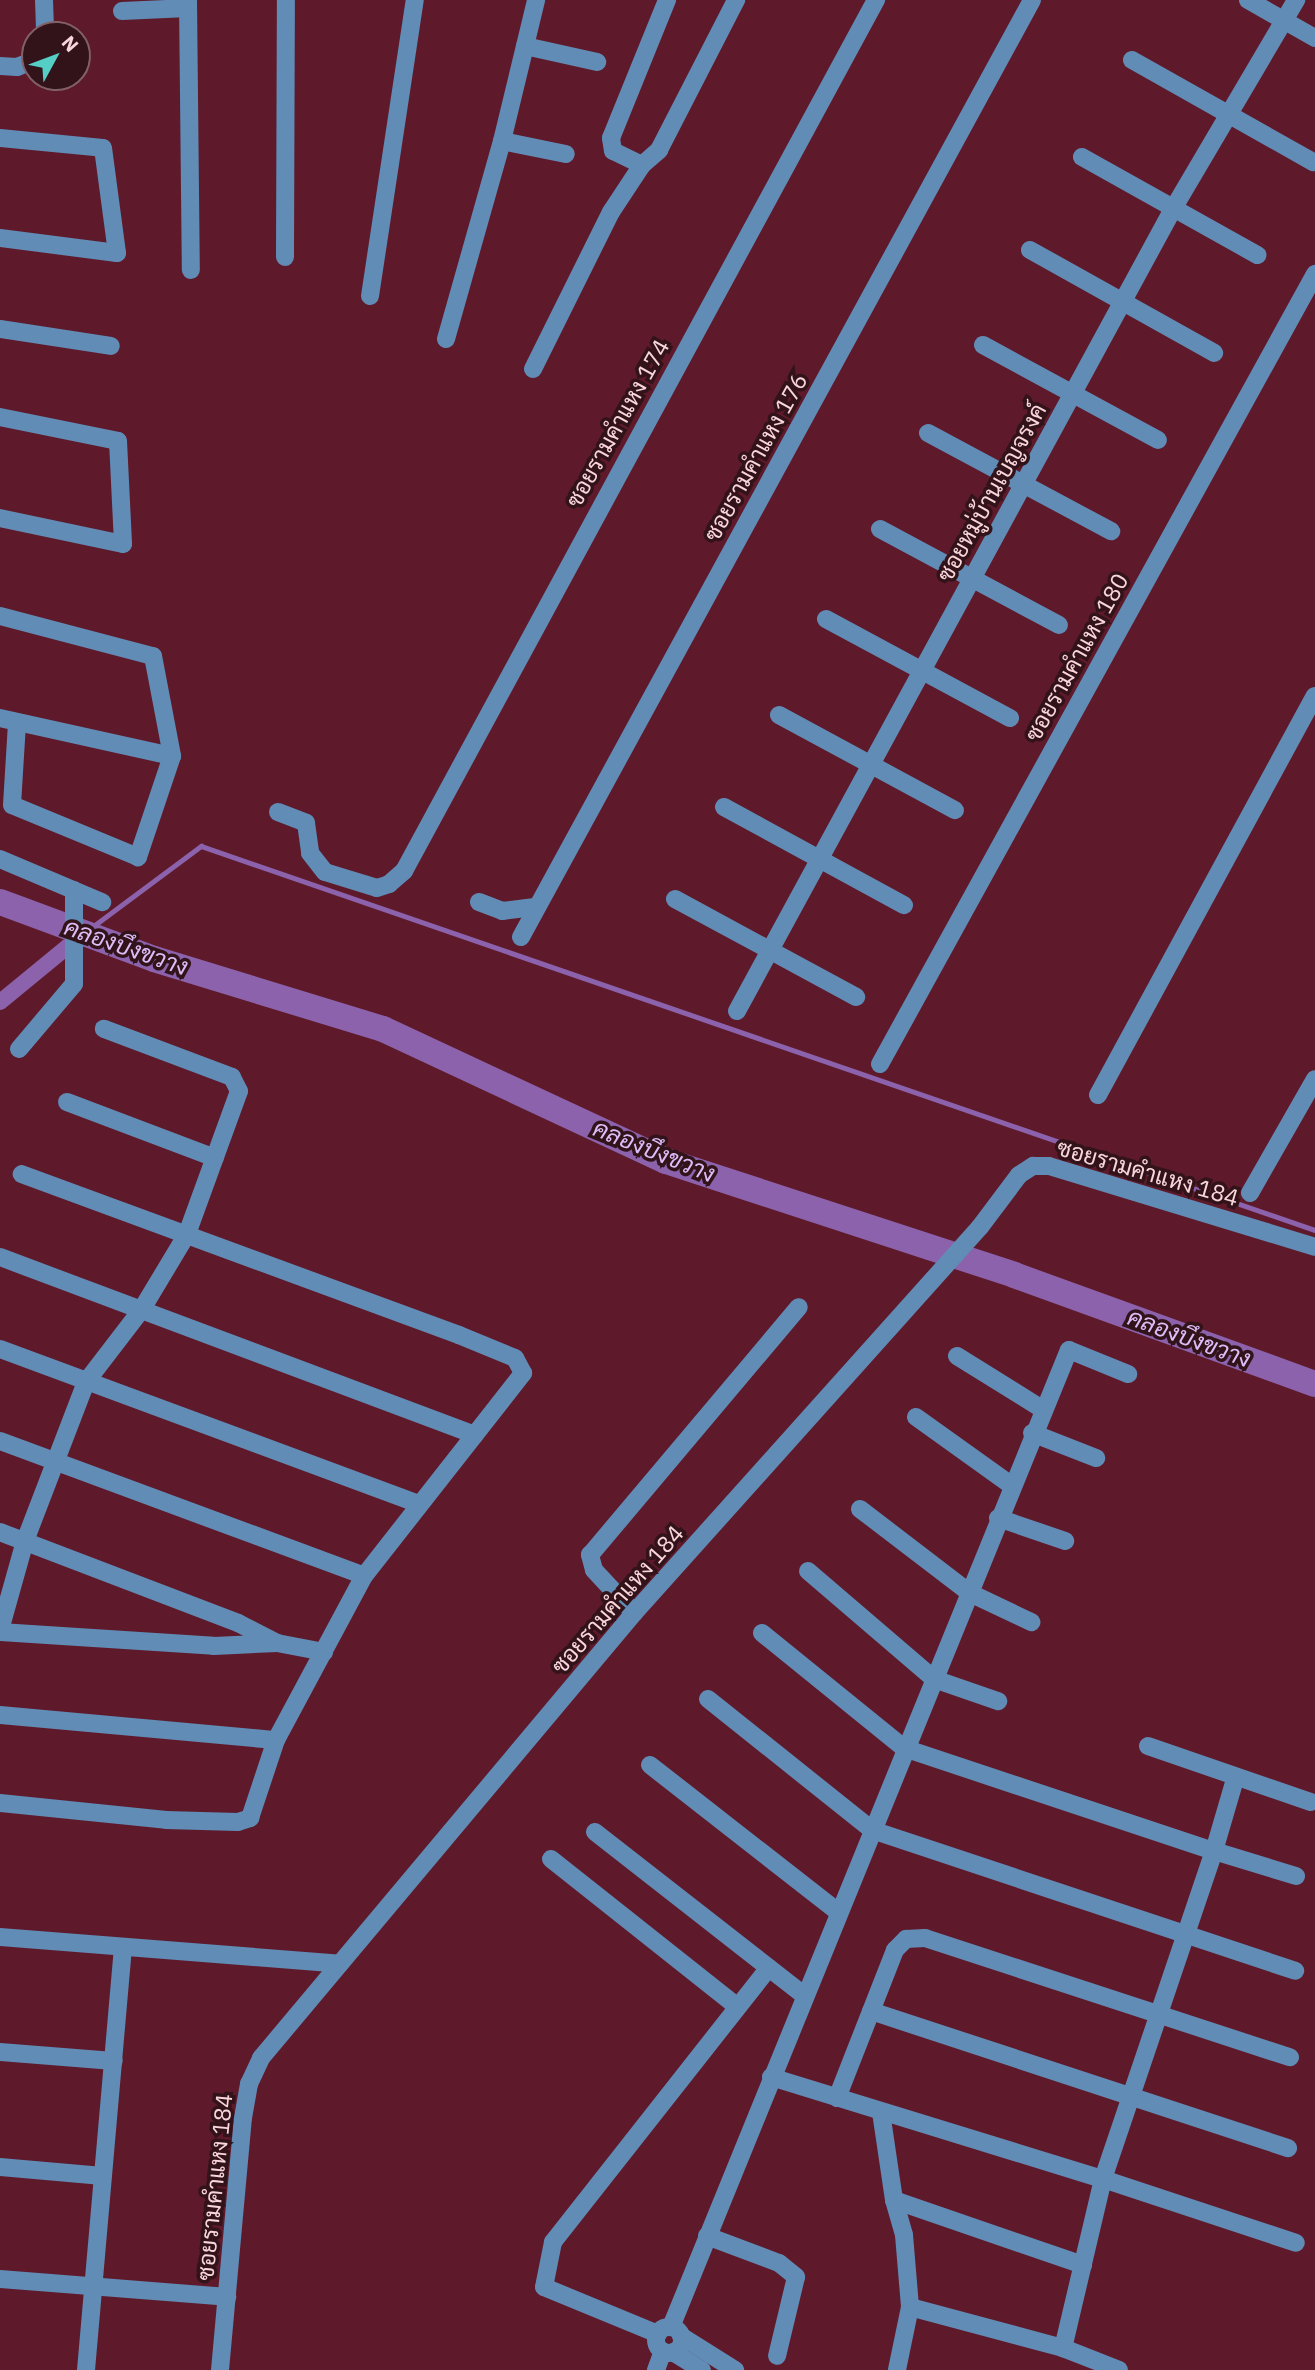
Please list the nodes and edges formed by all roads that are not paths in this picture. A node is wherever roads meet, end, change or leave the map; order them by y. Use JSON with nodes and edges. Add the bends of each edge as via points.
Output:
{"nodes":[{"id":1,"x":44,"y":0,"type":"edge"},
{"id":2,"x":286,"y":0,"type":"edge"},
{"id":3,"x":415,"y":0,"type":"edge"},
{"id":4,"x":536,"y":0,"type":"edge"},
{"id":5,"x":667,"y":0,"type":"edge"},
{"id":6,"x":736,"y":0,"type":"edge"},
{"id":7,"x":876,"y":0,"type":"edge"},
{"id":8,"x":1032,"y":0,"type":"edge"},
{"id":9,"x":1248,"y":0,"type":"edge"},
{"id":10,"x":1296,"y":0,"type":"edge"},
{"id":11,"x":188,"y":4,"type":"edge"},
{"id":12,"x":122,"y":11,"type":"dead end"},
{"id":13,"x":1284,"y":20,"type":"junction"},
{"id":14,"x":45,"y":21,"type":"edge"},
{"id":15,"x":1315,"y":38,"type":"edge"},
{"id":16,"x":525,"y":46,"type":"junction"},
{"id":17,"x":1132,"y":60,"type":"dead end"},
{"id":18,"x":597,"y":62,"type":"dead end"},
{"id":19,"x":21,"y":65,"type":"edge"},
{"id":20,"x":0,"y":66,"type":"edge"},
{"id":21,"x":1228,"y":113,"type":"junction"},
{"id":22,"x":0,"y":138,"type":"edge"},
{"id":23,"x":502,"y":141,"type":"junction"},
{"id":24,"x":566,"y":154,"type":"dead end"},
{"id":25,"x":1082,"y":157,"type":"dead end"},
{"id":26,"x":1313,"y":162,"type":"edge"},
{"id":27,"x":642,"y":165,"type":"junction"},
{"id":28,"x":1173,"y":209,"type":"junction"},
{"id":29,"x":0,"y":238,"type":"edge"},
{"id":30,"x":1030,"y":250,"type":"dead end"},
{"id":31,"x":1256,"y":255,"type":"dead end"},
{"id":32,"x":285,"y":257,"type":"dead end"},
{"id":33,"x":191,"y":270,"type":"dead end"},
{"id":34,"x":1315,"y":274,"type":"edge"},
{"id":35,"x":370,"y":296,"type":"dead end"},
{"id":36,"x":1123,"y":301,"type":"junction"},
{"id":37,"x":0,"y":329,"type":"edge"},
{"id":38,"x":446,"y":339,"type":"dead end"},
{"id":39,"x":984,"y":345,"type":"dead end"},
{"id":40,"x":111,"y":346,"type":"dead end"},
{"id":41,"x":1214,"y":353,"type":"dead end"},
{"id":42,"x":533,"y":369,"type":"dead end"},
{"id":43,"x":1073,"y":394,"type":"junction"},
{"id":44,"x":0,"y":417,"type":"edge"},
{"id":45,"x":928,"y":432,"type":"dead end"},
{"id":46,"x":1157,"y":440,"type":"dead end"},
{"id":47,"x":1024,"y":486,"type":"junction"},
{"id":48,"x":0,"y":518,"type":"edge"},
{"id":49,"x":880,"y":529,"type":"dead end"},
{"id":50,"x":1111,"y":531,"type":"dead end"},
{"id":51,"x":972,"y":577,"type":"junction"},
{"id":52,"x":0,"y":616,"type":"edge"},
{"id":53,"x":826,"y":619,"type":"dead end"},
{"id":54,"x":1059,"y":625,"type":"dead end"},
{"id":55,"x":921,"y":671,"type":"junction"},
{"id":56,"x":1315,"y":696,"type":"edge"},
{"id":57,"x":779,"y":715,"type":"dead end"},
{"id":58,"x":1010,"y":718,"type":"dead end"},
{"id":59,"x":8,"y":721,"type":"edge"},
{"id":60,"x":172,"y":756,"type":"junction"},
{"id":61,"x":870,"y":764,"type":"junction"},
{"id":62,"x":724,"y":807,"type":"dead end"},
{"id":63,"x":955,"y":810,"type":"dead end"},
{"id":64,"x":278,"y":812,"type":"dead end"},
{"id":65,"x":818,"y":858,"type":"junction"},
{"id":66,"x":0,"y":859,"type":"edge"},
{"id":67,"x":74,"y":891,"type":"junction"},
{"id":68,"x":675,"y":899,"type":"dead end"},
{"id":69,"x":102,"y":902,"type":"dead end"},
{"id":70,"x":479,"y":902,"type":"dead end"},
{"id":71,"x":904,"y":905,"type":"dead end"},
{"id":72,"x":537,"y":907,"type":"junction"},
{"id":73,"x":521,"y":937,"type":"dead end"},
{"id":74,"x":770,"y":949,"type":"junction"},
{"id":75,"x":856,"y":997,"type":"dead end"},
{"id":76,"x":737,"y":1011,"type":"dead end"},
{"id":77,"x":104,"y":1029,"type":"dead end"},
{"id":78,"x":19,"y":1049,"type":"dead end"},
{"id":79,"x":880,"y":1064,"type":"dead end"},
{"id":80,"x":1315,"y":1079,"type":"edge"},
{"id":81,"x":1098,"y":1095,"type":"dead end"},
{"id":82,"x":67,"y":1102,"type":"dead end"},
{"id":83,"x":215,"y":1158,"type":"junction"},
{"id":84,"x":22,"y":1174,"type":"dead end"},
{"id":85,"x":1250,"y":1193,"type":"dead end"},
{"id":86,"x":187,"y":1234,"type":"junction"},
{"id":87,"x":1315,"y":1247,"type":"edge"},
{"id":88,"x":0,"y":1257,"type":"edge"},
{"id":89,"x":799,"y":1307,"type":"dead end"},
{"id":90,"x":142,"y":1309,"type":"junction"},
{"id":91,"x":0,"y":1349,"type":"edge"},
{"id":92,"x":957,"y":1356,"type":"dead end"},
{"id":93,"x":1128,"y":1374,"type":"dead end"},
{"id":94,"x":86,"y":1382,"type":"junction"},
{"id":95,"x":1042,"y":1409,"type":"junction"},
{"id":96,"x":916,"y":1418,"type":"dead end"},
{"id":97,"x":1032,"y":1433,"type":"junction"},
{"id":98,"x":475,"y":1435,"type":"junction"},
{"id":99,"x":0,"y":1441,"type":"edge"},
{"id":100,"x":1096,"y":1458,"type":"dead end"},
{"id":101,"x":54,"y":1461,"type":"junction"},
{"id":102,"x":1012,"y":1485,"type":"junction"},
{"id":103,"x":419,"y":1504,"type":"junction"},
{"id":104,"x":860,"y":1509,"type":"dead end"},
{"id":105,"x":998,"y":1518,"type":"junction"},
{"id":106,"x":0,"y":1532,"type":"edge"},
{"id":107,"x":25,"y":1541,"type":"junction"},
{"id":108,"x":1065,"y":1541,"type":"dead end"},
{"id":109,"x":808,"y":1571,"type":"dead end"},
{"id":110,"x":365,"y":1576,"type":"junction"},
{"id":111,"x":970,"y":1593,"type":"junction"},
{"id":112,"x":634,"y":1613,"type":"junction"},
{"id":113,"x":1031,"y":1622,"type":"dead end"},
{"id":114,"x":0,"y":1631,"type":"edge"},
{"id":115,"x":762,"y":1633,"type":"dead end"},
{"id":116,"x":277,"y":1643,"type":"junction"},
{"id":117,"x":324,"y":1652,"type":"junction"},
{"id":118,"x":934,"y":1679,"type":"junction"},
{"id":119,"x":708,"y":1699,"type":"dead end"},
{"id":120,"x":998,"y":1701,"type":"dead end"},
{"id":121,"x":0,"y":1715,"type":"edge"},
{"id":122,"x":276,"y":1741,"type":"junction"},
{"id":123,"x":1148,"y":1746,"type":"dead end"},
{"id":124,"x":904,"y":1748,"type":"junction"},
{"id":125,"x":650,"y":1765,"type":"dead end"},
{"id":126,"x":1235,"y":1779,"type":"junction"},
{"id":127,"x":1311,"y":1802,"type":"dead end"},
{"id":128,"x":0,"y":1803,"type":"edge"},
{"id":129,"x":872,"y":1830,"type":"junction"},
{"id":130,"x":595,"y":1832,"type":"dead end"},
{"id":131,"x":1214,"y":1851,"type":"junction"},
{"id":132,"x":551,"y":1859,"type":"dead end"},
{"id":133,"x":1296,"y":1876,"type":"dead end"},
{"id":134,"x":838,"y":1912,"type":"junction"},
{"id":135,"x":1186,"y":1935,"type":"junction"},
{"id":136,"x":0,"y":1937,"type":"edge"},
{"id":137,"x":123,"y":1950,"type":"junction"},
{"id":138,"x":340,"y":1964,"type":"junction"},
{"id":139,"x":769,"y":1968,"type":"junction"},
{"id":140,"x":1295,"y":1971,"type":"dead end"},
{"id":141,"x":804,"y":1995,"type":"junction"},
{"id":142,"x":738,"y":2007,"type":"junction"},
{"id":143,"x":871,"y":2011,"type":"junction"},
{"id":144,"x":1159,"y":2017,"type":"junction"},
{"id":145,"x":0,"y":2052,"type":"edge"},
{"id":146,"x":1290,"y":2057,"type":"dead end"},
{"id":147,"x":114,"y":2062,"type":"junction"},
{"id":148,"x":771,"y":2077,"type":"junction"},
{"id":149,"x":1131,"y":2093,"type":"junction"},
{"id":150,"x":837,"y":2098,"type":"junction"},
{"id":151,"x":881,"y":2112,"type":"junction"},
{"id":152,"x":1287,"y":2148,"type":"dead end"},
{"id":153,"x":0,"y":2167,"type":"edge"},
{"id":154,"x":103,"y":2176,"type":"junction"},
{"id":155,"x":1103,"y":2179,"type":"junction"},
{"id":156,"x":894,"y":2200,"type":"junction"},
{"id":157,"x":707,"y":2236,"type":"junction"},
{"id":158,"x":1296,"y":2243,"type":"dead end"},
{"id":159,"x":1083,"y":2265,"type":"junction"},
{"id":160,"x":0,"y":2279,"type":"edge"},
{"id":161,"x":93,"y":2287,"type":"junction"},
{"id":162,"x":227,"y":2297,"type":"junction"},
{"id":163,"x":910,"y":2307,"type":"junction"},
{"id":164,"x":669,"y":2340,"type":"junction"},
{"id":165,"x":1063,"y":2348,"type":"junction"},
{"id":166,"x":777,"y":2356,"type":"dead end"},
{"id":167,"x":86,"y":2370,"type":"edge"},
{"id":168,"x":220,"y":2370,"type":"edge"},
{"id":169,"x":656,"y":2370,"type":"edge"},
{"id":170,"x":702,"y":2370,"type":"edge"},
{"id":171,"x":736,"y":2370,"type":"edge"},
{"id":172,"x":897,"y":2370,"type":"edge"},
{"id":173,"x":1119,"y":2370,"type":"edge"}],
"edges":[{"from":1,"to":14,"type":"street"},
{"from":2,"to":32,"type":"street"},
{"from":3,"to":35,"type":"street"},
{"from":4,"to":16,"type":"street"},
{"from":5,"to":27,"type":"street","via":[[611,138],[613,151]]},
{"from":6,"to":27,"type":"street","via":[[659,150]]},
{"from":7,"to":64,"type":"street","name":"ซอยรามคำแหง 174","via":[[404,871],[377,888],[325,872],[310,853],[306,823]]},
{"from":8,"to":72,"type":"street","name":"ซอยรามคำแหง 176"},
{"from":9,"to":13,"type":"street"},
{"from":10,"to":13,"type":"street","name":"ซอยหมู่บ้านเบญจรงค์"},
{"from":11,"to":12,"type":"street"},
{"from":11,"to":33,"type":"street"},
{"from":13,"to":15,"type":"street"},
{"from":13,"to":21,"type":"street","name":"ซอยหมู่บ้านเบญจรงค์"},
{"from":16,"to":18,"type":"street"},
{"from":16,"to":23,"type":"street"},
{"from":17,"to":21,"type":"street"},
{"from":19,"to":20,"type":"street"},
{"from":21,"to":26,"type":"street"},
{"from":21,"to":28,"type":"street","name":"ซอยหมู่บ้านเบญจรงค์"},
{"from":22,"to":29,"type":"street","via":[[103,148],[117,253]]},
{"from":23,"to":24,"type":"street"},
{"from":23,"to":38,"type":"street"},
{"from":25,"to":28,"type":"street"},
{"from":27,"to":42,"type":"street","via":[[611,212]]},
{"from":28,"to":31,"type":"street"},
{"from":28,"to":36,"type":"street","name":"ซอยหมู่บ้านเบญจรงค์"},
{"from":30,"to":36,"type":"street"},
{"from":34,"to":79,"type":"street","name":"ซอยรามคำแหง 180"},
{"from":36,"to":41,"type":"street"},
{"from":36,"to":43,"type":"street","name":"ซอยหมู่บ้านเบญจรงค์"},
{"from":37,"to":40,"type":"street"},
{"from":39,"to":43,"type":"street"},
{"from":43,"to":46,"type":"street"},
{"from":43,"to":47,"type":"street","name":"ซอยหมู่บ้านเบญจรงค์"},
{"from":44,"to":48,"type":"street","via":[[118,441],[123,544]]},
{"from":45,"to":47,"type":"street"},
{"from":47,"to":50,"type":"street"},
{"from":47,"to":51,"type":"street","name":"ซอยหมู่บ้านเบญจรงค์"},
{"from":49,"to":51,"type":"street"},
{"from":51,"to":54,"type":"street"},
{"from":51,"to":55,"type":"street","name":"ซอยหมู่บ้านเบญจรงค์"},
{"from":52,"to":60,"type":"street","via":[[153,656]]},
{"from":53,"to":55,"type":"street"},
{"from":55,"to":58,"type":"street"},
{"from":55,"to":61,"type":"street","name":"ซอยหมู่บ้านเบญจรงค์"},
{"from":56,"to":81,"type":"street"},
{"from":57,"to":61,"type":"street"},
{"from":59,"to":60,"type":"street"},
{"from":59,"to":60,"type":"street","via":[[12,805],[138,857]]},
{"from":61,"to":63,"type":"street"},
{"from":61,"to":65,"type":"street","name":"ซอยหมู่บ้านเบญจรงค์"},
{"from":62,"to":65,"type":"street"},
{"from":65,"to":71,"type":"street"},
{"from":65,"to":74,"type":"street","name":"ซอยหมู่บ้านเบญจรงค์"},
{"from":66,"to":67,"type":"street"},
{"from":67,"to":69,"type":"street"},
{"from":67,"to":78,"type":"street","via":[[74,984]]},
{"from":68,"to":74,"type":"street"},
{"from":70,"to":72,"type":"street","via":[[502,911]]},
{"from":72,"to":73,"type":"street","name":"ซอยรามคำแหง 176"},
{"from":74,"to":75,"type":"street"},
{"from":74,"to":76,"type":"street","name":"ซอยหมู่บ้านเบญจรงค์"},
{"from":77,"to":83,"type":"street","via":[[237,1081],[239,1091]]},
{"from":80,"to":85,"type":"street"},
{"from":82,"to":83,"type":"street"},
{"from":83,"to":86,"type":"street"},
{"from":84,"to":86,"type":"street"},
{"from":86,"to":90,"type":"street"},
{"from":86,"to":98,"type":"street","via":[[520,1362],[523,1373],[519,1381]]},
{"from":87,"to":112,"type":"street","name":"ซอยรามคำแหง 184","via":[[1049,1166],[1034,1166],[1019,1175],[980,1227]]},
{"from":88,"to":90,"type":"street"},
{"from":89,"to":112,"type":"street","via":[[590,1555],[594,1570]]},
{"from":90,"to":94,"type":"street"},
{"from":90,"to":98,"type":"street"},
{"from":91,"to":94,"type":"street"},
{"from":92,"to":95,"type":"street"},
{"from":93,"to":95,"type":"street","via":[[1069,1350]]},
{"from":94,"to":101,"type":"street"},
{"from":94,"to":103,"type":"street"},
{"from":95,"to":97,"type":"street"},
{"from":96,"to":102,"type":"street"},
{"from":97,"to":100,"type":"street"},
{"from":97,"to":102,"type":"street"},
{"from":98,"to":103,"type":"street"},
{"from":99,"to":101,"type":"street"},
{"from":101,"to":107,"type":"street"},
{"from":101,"to":110,"type":"street"},
{"from":102,"to":105,"type":"street"},
{"from":103,"to":110,"type":"street"},
{"from":104,"to":111,"type":"street"},
{"from":105,"to":108,"type":"street"},
{"from":105,"to":111,"type":"street"},
{"from":106,"to":107,"type":"street"},
{"from":107,"to":114,"type":"street"},
{"from":107,"to":116,"type":"street","via":[[238,1623]]},
{"from":109,"to":118,"type":"street"},
{"from":110,"to":117,"type":"street"},
{"from":111,"to":113,"type":"street"},
{"from":111,"to":118,"type":"street"},
{"from":112,"to":138,"type":"street","name":"ซอยรามคำแหง 184"},
{"from":114,"to":116,"type":"street","via":[[214,1646]]},
{"from":115,"to":124,"type":"street"},
{"from":116,"to":117,"type":"street"},
{"from":117,"to":122,"type":"street"},
{"from":118,"to":120,"type":"street"},
{"from":118,"to":124,"type":"street"},
{"from":119,"to":129,"type":"street"},
{"from":121,"to":122,"type":"street"},
{"from":122,"to":128,"type":"street","via":[[256,1807],[250,1818],[238,1822],[166,1820]]},
{"from":123,"to":126,"type":"street"},
{"from":124,"to":129,"type":"street"},
{"from":124,"to":131,"type":"street"},
{"from":125,"to":134,"type":"street"},
{"from":126,"to":127,"type":"street"},
{"from":126,"to":131,"type":"street"},
{"from":129,"to":134,"type":"street"},
{"from":129,"to":135,"type":"street"},
{"from":130,"to":139,"type":"street"},
{"from":131,"to":133,"type":"street"},
{"from":131,"to":135,"type":"street"},
{"from":132,"to":142,"type":"street"},
{"from":134,"to":141,"type":"street"},
{"from":135,"to":140,"type":"street"},
{"from":135,"to":144,"type":"street"},
{"from":136,"to":137,"type":"street"},
{"from":137,"to":138,"type":"street"},
{"from":137,"to":147,"type":"street"},
{"from":138,"to":162,"type":"street","name":"ซอยรามคำแหง 184","via":[[261,2057],[249,2084],[236,2173]]},
{"from":139,"to":141,"type":"street"},
{"from":139,"to":142,"type":"street"},
{"from":141,"to":148,"type":"street"},
{"from":142,"to":164,"type":"street","via":[[553,2242],[544,2287]]},
{"from":143,"to":144,"type":"street","via":[[895,1950],[906,1939],[925,1938]]},
{"from":143,"to":149,"type":"street"},
{"from":143,"to":150,"type":"street"},
{"from":144,"to":146,"type":"street"},
{"from":144,"to":149,"type":"street"},
{"from":145,"to":147,"type":"street"},
{"from":147,"to":154,"type":"street"},
{"from":148,"to":150,"type":"street"},
{"from":148,"to":157,"type":"street"},
{"from":149,"to":152,"type":"street"},
{"from":149,"to":155,"type":"street"},
{"from":150,"to":151,"type":"street"},
{"from":151,"to":155,"type":"street"},
{"from":151,"to":156,"type":"street"},
{"from":153,"to":154,"type":"street"},
{"from":154,"to":161,"type":"street"},
{"from":155,"to":158,"type":"street"},
{"from":155,"to":159,"type":"street"},
{"from":156,"to":159,"type":"street"},
{"from":156,"to":163,"type":"street","via":[[904,2235]]},
{"from":157,"to":164,"type":"street"},
{"from":157,"to":166,"type":"street","via":[[779,2263],[796,2277]]},
{"from":159,"to":165,"type":"street"},
{"from":160,"to":161,"type":"street"},
{"from":161,"to":162,"type":"street"},
{"from":161,"to":167,"type":"street"},
{"from":162,"to":168,"type":"street","name":"ซอยรามคำแหง 184"},
{"from":163,"to":165,"type":"street"},
{"from":163,"to":172,"type":"street"},
{"from":164,"to":169,"type":"street"},
{"from":164,"to":170,"type":"street"},
{"from":164,"to":171,"type":"street"},
{"from":165,"to":173,"type":"street"}]}
